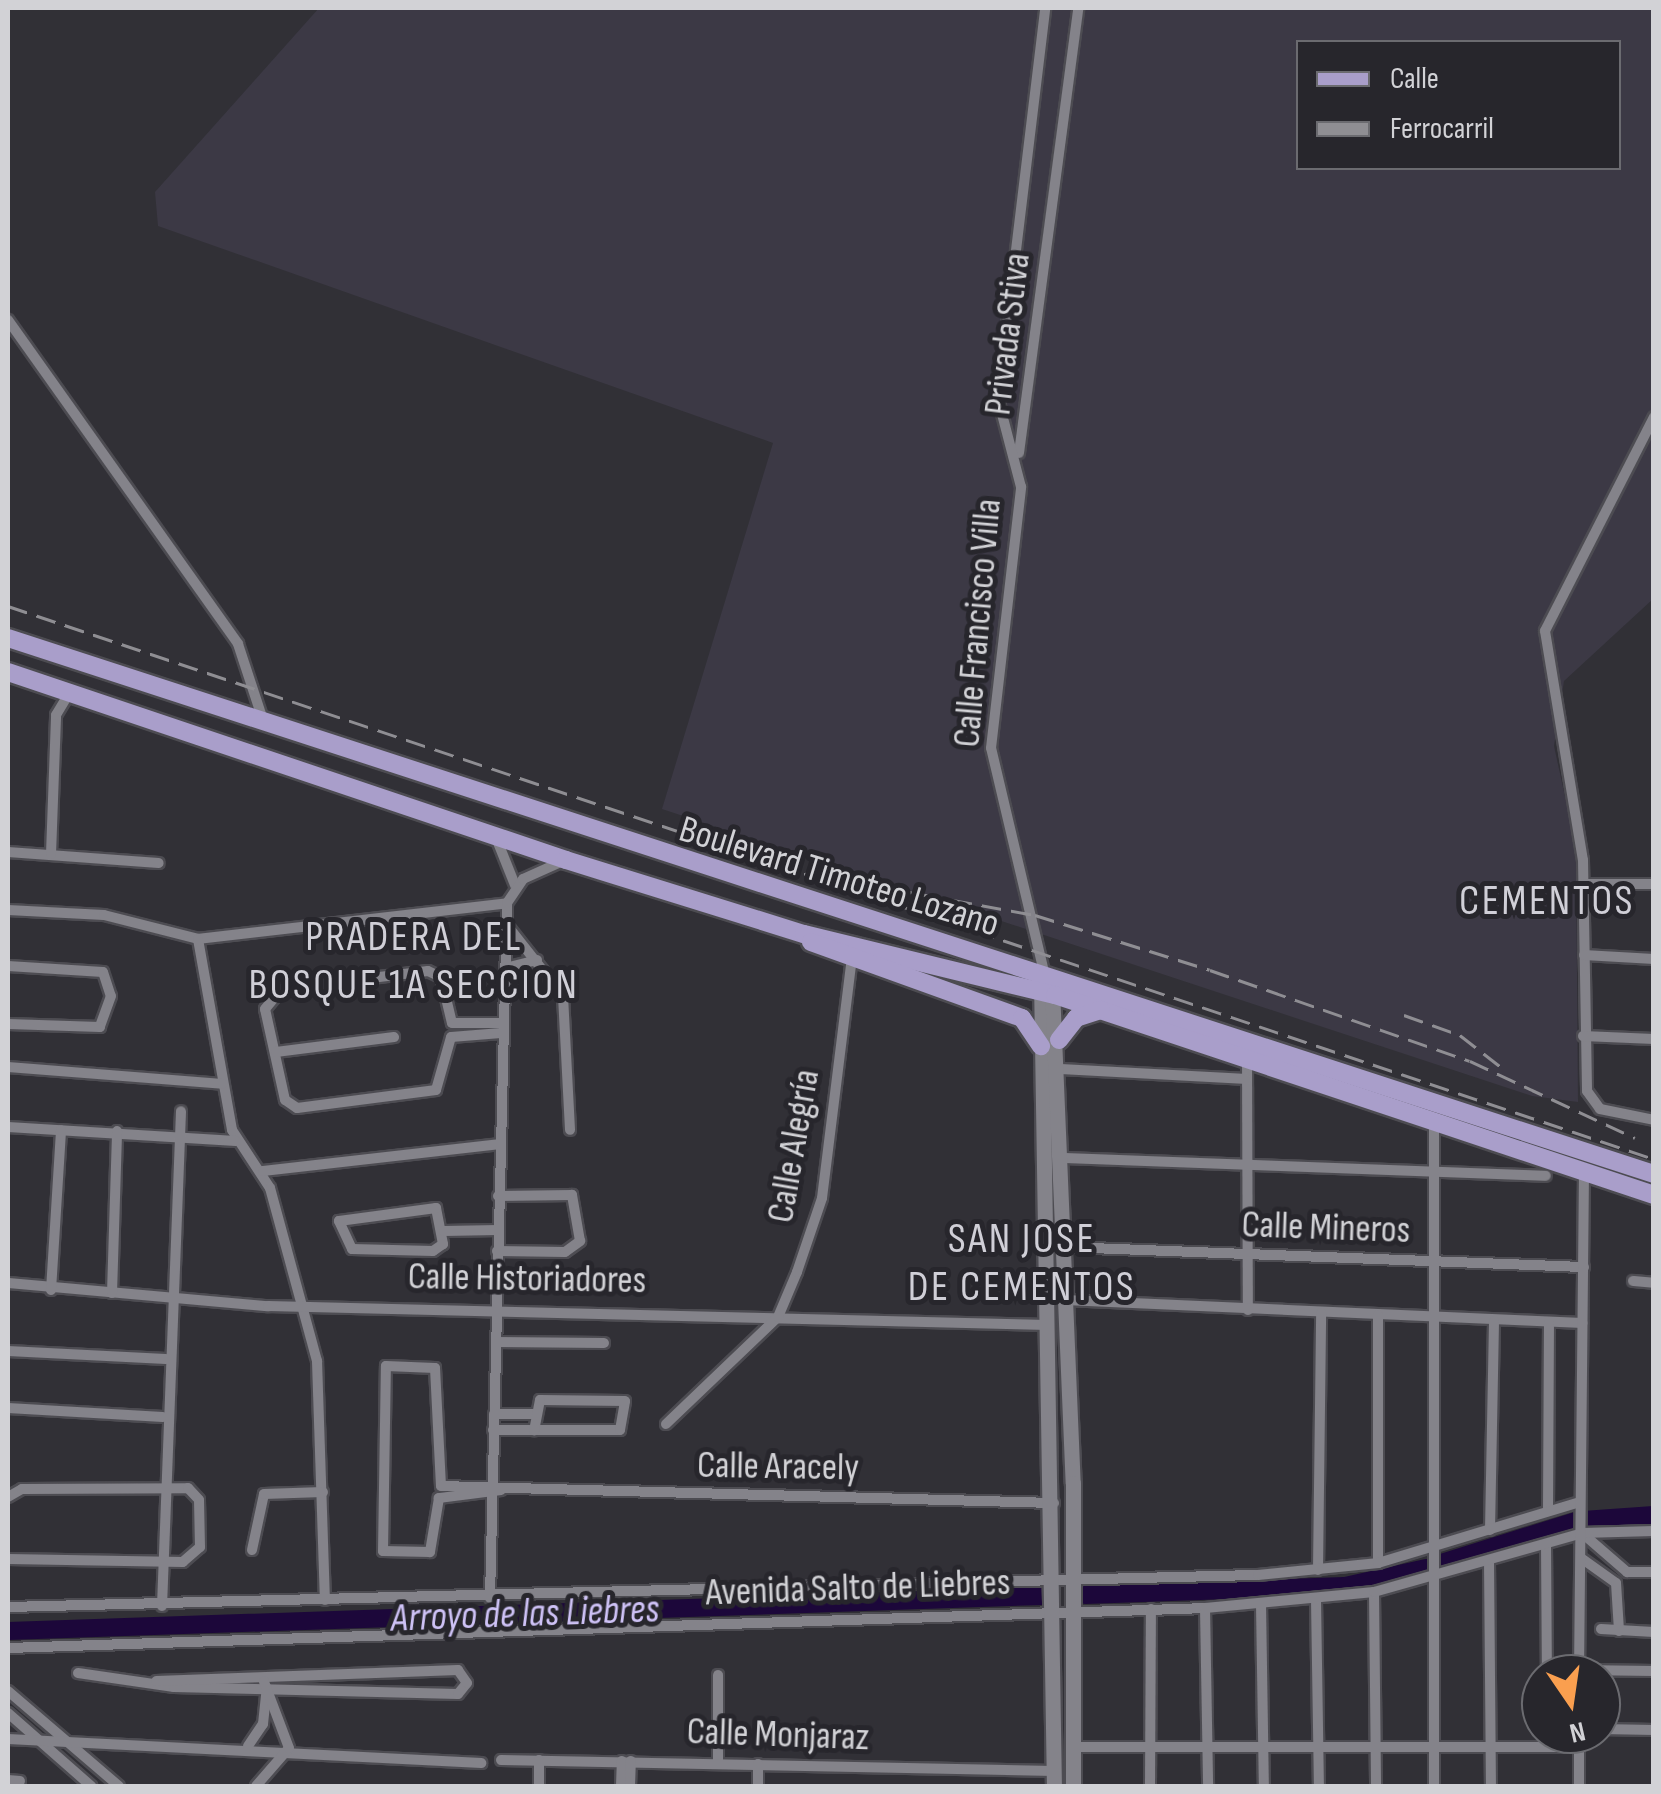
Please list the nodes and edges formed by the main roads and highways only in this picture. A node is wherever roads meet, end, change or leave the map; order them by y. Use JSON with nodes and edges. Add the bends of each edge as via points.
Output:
{"nodes":[{"id":1,"x":8,"y":638,"type":"edge"},
{"id":2,"x":8,"y":672,"type":"edge"},
{"id":3,"x":380,"y":763,"type":"junction"},
{"id":4,"x":431,"y":780,"type":"junction"},
{"id":5,"x":366,"y":791,"type":"junction"},
{"id":6,"x":418,"y":809,"type":"junction"},
{"id":7,"x":854,"y":953,"type":"junction"},
{"id":8,"x":1045,"y":986,"type":"junction"},
{"id":9,"x":1101,"y":1010,"type":"junction"},
{"id":10,"x":1050,"y":1043,"type":"junction"},
{"id":11,"x":1654,"y":1174,"type":"edge"},
{"id":12,"x":1654,"y":1195,"type":"edge"},
{"id":13,"x":1054,"y":1779,"type":"edge"},
{"id":14,"x":1073,"y":1786,"type":"edge"}],
"edges":[{"from":1,"to":3,"type":"main road","name":"Boulevard Timoteo Lozano"},
{"from":2,"to":5,"type":"main road","name":"Boulevard Timoteo Lozano"},
{"from":3,"to":4,"type":"main road","name":"Boulevard Timoteo Lozano"},
{"from":3,"to":5,"type":"main road","via":[[384,784]]},
{"from":4,"to":6,"type":"main road","via":[[407,788]]},
{"from":4,"to":8,"type":"main road","name":"Boulevard Timoteo Lozano"},
{"from":5,"to":6,"type":"main road","name":"Boulevard Timoteo Lozano"},
{"from":6,"to":7,"type":"main road","name":"Boulevard Timoteo Lozano"},
{"from":7,"to":8,"type":"main road","name":"Boulevard Timoteo Lozano"},
{"from":7,"to":10,"type":"main road","via":[[1022,1018]]},
{"from":8,"to":9,"type":"main road","name":"Boulevard Timoteo Lozano"},
{"from":8,"to":10,"type":"main road"},
{"from":8,"to":11,"type":"main road","name":"Boulevard Timoteo Lozano"},
{"from":9,"to":10,"type":"main road","via":[[1076,1018]]},
{"from":9,"to":12,"type":"main road","name":"Boulevard Timoteo Lozano"},
{"from":10,"to":13,"type":"main road"},
{"from":10,"to":14,"type":"main road","via":[[1061,1070]]}]}
